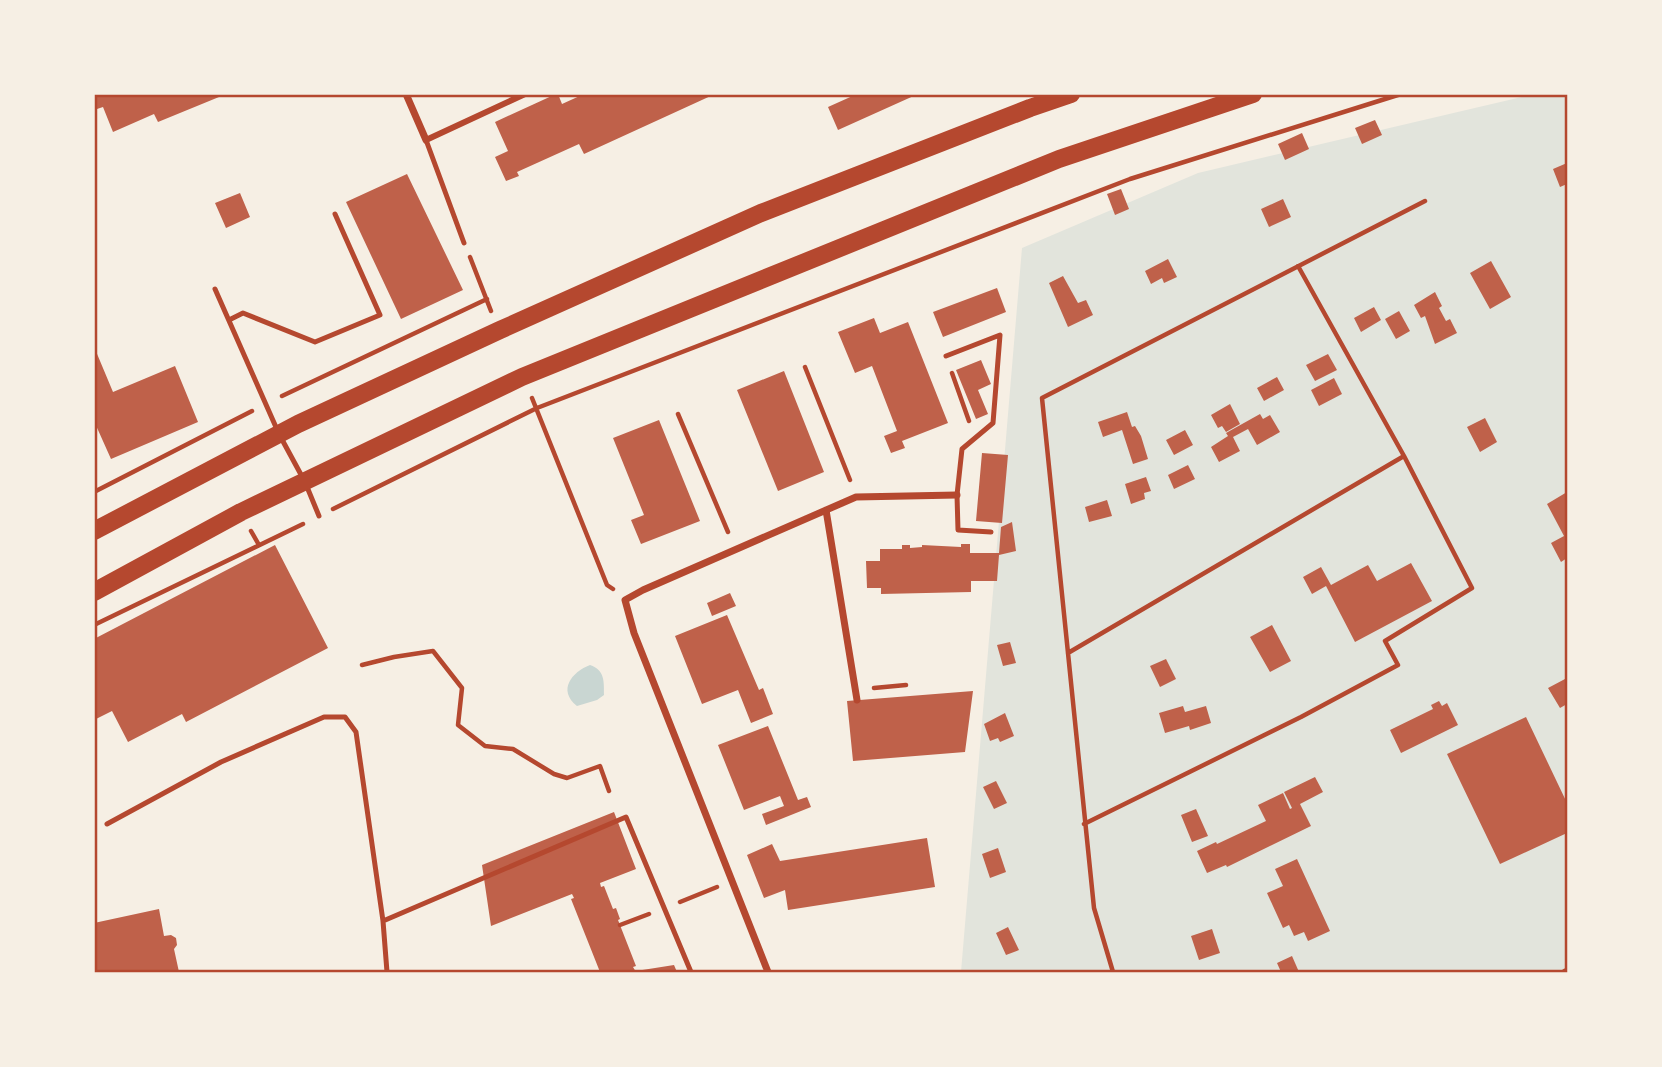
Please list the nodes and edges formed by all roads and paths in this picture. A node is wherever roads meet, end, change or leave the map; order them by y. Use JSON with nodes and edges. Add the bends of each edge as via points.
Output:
{"nodes":[{"id":1,"x":406,"y":94,"type":"edge"},
{"id":2,"x":525,"y":94,"type":"edge"},
{"id":3,"x":1071,"y":94,"type":"edge"},
{"id":4,"x":1253,"y":94,"type":"edge"},
{"id":5,"x":1401,"y":94,"type":"edge"},
{"id":6,"x":426,"y":140,"type":"junction"},
{"id":7,"x":1424,"y":201,"type":"dead end"},
{"id":8,"x":335,"y":214,"type":"dead end"},
{"id":9,"x":464,"y":243,"type":"joint"},
{"id":10,"x":1298,"y":267,"type":"junction"},
{"id":11,"x":215,"y":289,"type":"dead end"},
{"id":12,"x":229,"y":320,"type":"junction"},
{"id":13,"x":946,"y":356,"type":"joint"},
{"id":14,"x":805,"y":367,"type":"dead end"},
{"id":15,"x":266,"y":404,"type":"junction"},
{"id":16,"x":537,"y":408,"type":"junction"},
{"id":17,"x":678,"y":414,"type":"dead end"},
{"id":18,"x":279,"y":434,"type":"junction"},
{"id":19,"x":975,"y":438,"type":"junction"},
{"id":20,"x":1404,"y":456,"type":"junction"},
{"id":21,"x":305,"y":482,"type":"junction"},
{"id":22,"x":94,"y":492,"type":"edge"},
{"id":23,"x":957,"y":495,"type":"junction"},
{"id":24,"x":856,"y":497,"type":"junction"},
{"id":25,"x":826,"y":510,"type":"junction"},
{"id":26,"x":319,"y":516,"type":"junction"},
{"id":27,"x":94,"y":531,"type":"edge"},
{"id":28,"x":991,"y":532,"type":"dead end"},
{"id":29,"x":736,"y":549,"type":"junction"},
{"id":30,"x":94,"y":592,"type":"edge"},
{"id":31,"x":625,"y":600,"type":"junction"},
{"id":32,"x":94,"y":625,"type":"edge"},
{"id":33,"x":1068,"y":653,"type":"junction"},
{"id":34,"x":362,"y":665,"type":"dead end"},
{"id":35,"x":906,"y":685,"type":"dead end"},
{"id":36,"x":856,"y":690,"type":"junction"},
{"id":37,"x":857,"y":700,"type":"dead end"},
{"id":38,"x":609,"y":792,"type":"dead end"},
{"id":39,"x":107,"y":824,"type":"dead end"},
{"id":40,"x":1084,"y":824,"type":"junction"},
{"id":41,"x":383,"y":921,"type":"junction"},
{"id":42,"x":387,"y":972,"type":"edge"},
{"id":43,"x":691,"y":972,"type":"edge"},
{"id":44,"x":768,"y":972,"type":"edge"},
{"id":45,"x":1113,"y":972,"type":"edge"}],
"edges":[{"from":1,"to":6,"type":"street"},
{"from":2,"to":6,"type":"street"},
{"from":3,"to":18,"type":"main road","via":[[761,212]]},
{"from":4,"to":21,"type":"main road","via":[[1059,159],[534,372]]},
{"from":5,"to":16,"type":"path","via":[[1130,179]]},
{"from":6,"to":9,"type":"lane"},
{"from":7,"to":10,"type":"path"},
{"from":8,"to":12,"type":"lane","via":[[380,315],[315,342],[243,313]]},
{"from":9,"to":15,"type":"path","via":[[487,299]]},
{"from":10,"to":20,"type":"path"},
{"from":10,"to":33,"type":"path","via":[[1042,398]]},
{"from":11,"to":12,"type":"lane"},
{"from":12,"to":15,"type":"lane"},
{"from":13,"to":19,"type":"path"},
{"from":13,"to":19,"type":"lane","via":[[1000,335],[993,423]]},
{"from":14,"to":24,"type":"path"},
{"from":15,"to":18,"type":"lane"},
{"from":15,"to":22,"type":"path"},
{"from":16,"to":26,"type":"path"},
{"from":16,"to":31,"type":"path","via":[[607,585]]},
{"from":17,"to":29,"type":"path"},
{"from":18,"to":21,"type":"lane"},
{"from":18,"to":27,"type":"main road"},
{"from":19,"to":23,"type":"lane","via":[[962,449]]},
{"from":20,"to":33,"type":"path"},
{"from":20,"to":40,"type":"path","via":[[1472,588],[1385,641],[1398,665]]},
{"from":21,"to":26,"type":"lane"},
{"from":21,"to":30,"type":"main road"},
{"from":23,"to":24,"type":"street"},
{"from":23,"to":28,"type":"lane","via":[[958,530]]},
{"from":24,"to":25,"type":"street"},
{"from":25,"to":29,"type":"street"},
{"from":25,"to":36,"type":"street"},
{"from":26,"to":32,"type":"path"},
{"from":29,"to":31,"type":"street"},
{"from":31,"to":44,"type":"street"},
{"from":33,"to":40,"type":"path"},
{"from":34,"to":38,"type":"path","via":[[433,651],[462,688],[457,725],[485,746],[513,749],[566,778],[600,766]]},
{"from":35,"to":36,"type":"path"},
{"from":36,"to":37,"type":"street"},
{"from":39,"to":41,"type":"lane","via":[[220,762],[324,717],[345,717],[356,733]]},
{"from":40,"to":45,"type":"path","via":[[1094,908]]},
{"from":41,"to":42,"type":"lane"},
{"from":41,"to":43,"type":"lane","via":[[626,817]]}]}
